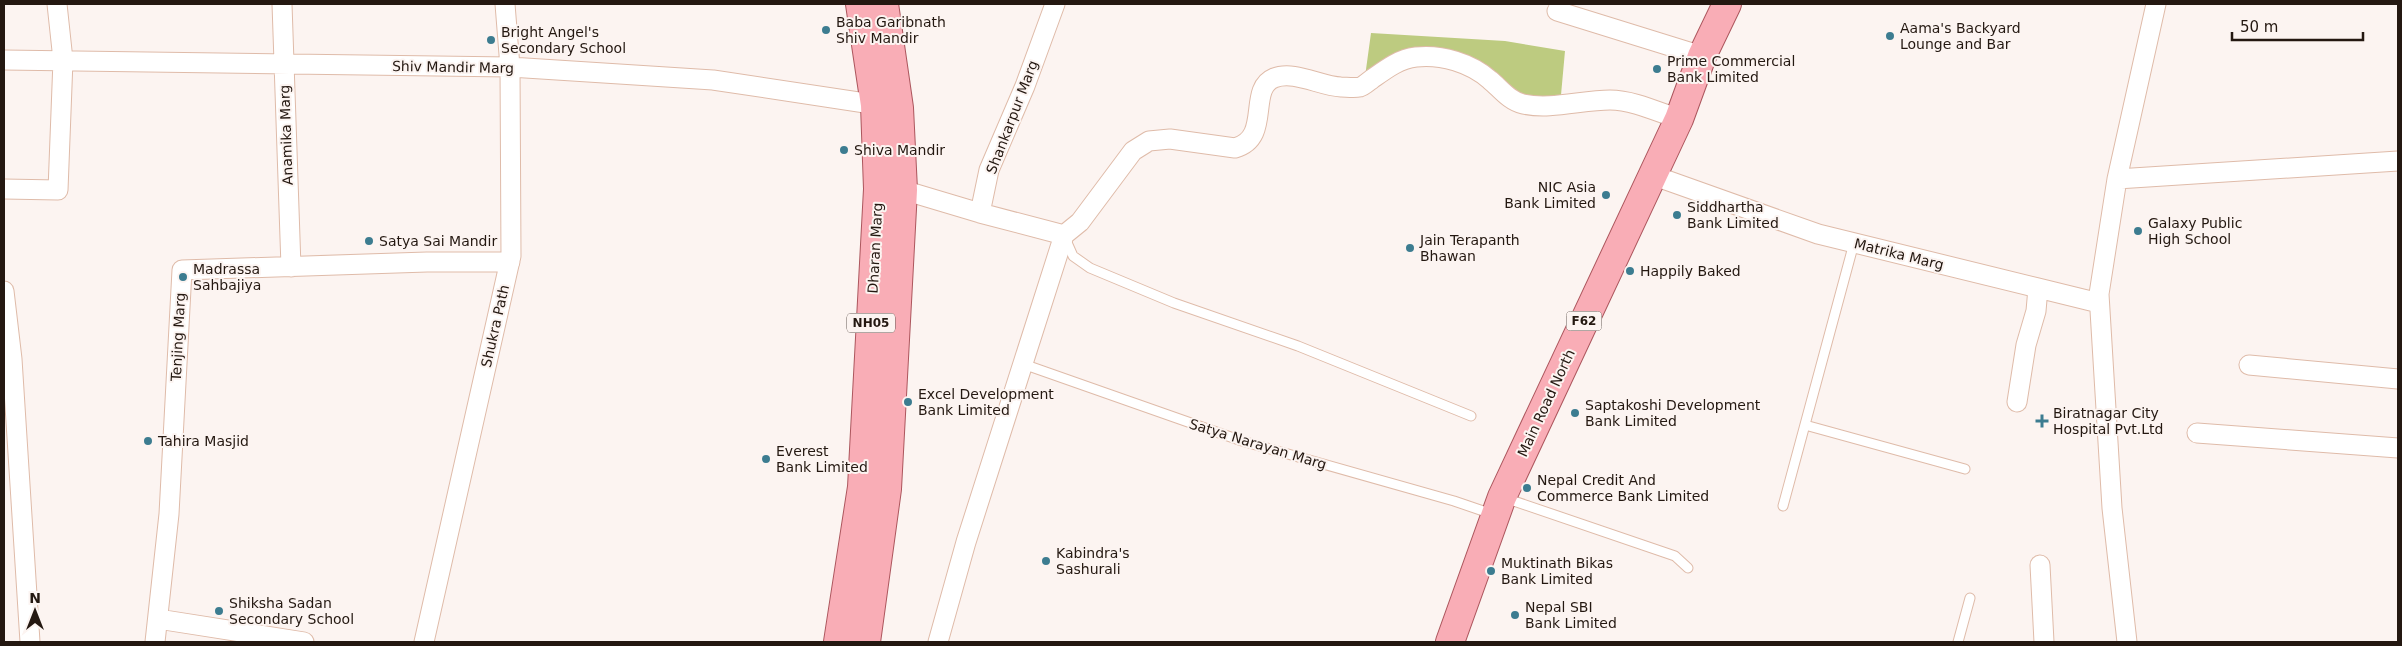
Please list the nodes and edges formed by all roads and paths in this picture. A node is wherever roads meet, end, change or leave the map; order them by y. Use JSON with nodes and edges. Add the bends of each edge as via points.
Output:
{"nodes":[{"id":1,"x":57,"y":4,"type":"edge"},
{"id":2,"x":282,"y":4,"type":"edge"},
{"id":3,"x":505,"y":4,"type":"edge"},
{"id":4,"x":860,"y":4,"type":"edge"},
{"id":5,"x":884,"y":4,"type":"edge"},
{"id":6,"x":1055,"y":4,"type":"edge"},
{"id":7,"x":1727,"y":4,"type":"edge"},
{"id":8,"x":2156,"y":4,"type":"edge"},
{"id":9,"x":1557,"y":11,"type":"dead end"},
{"id":10,"x":1702,"y":56,"type":"junction"},
{"id":11,"x":4,"y":60,"type":"edge"},
{"id":12,"x":63,"y":60,"type":"junction"},
{"id":13,"x":284,"y":64,"type":"junction"},
{"id":14,"x":510,"y":68,"type":"junction"},
{"id":15,"x":887,"y":107,"type":"junction"},
{"id":16,"x":1679,"y":119,"type":"junction"},
{"id":17,"x":2398,"y":161,"type":"edge"},
{"id":18,"x":1652,"y":175,"type":"junction"},
{"id":19,"x":2118,"y":179,"type":"junction"},
{"id":20,"x":4,"y":189,"type":"edge"},
{"id":21,"x":903,"y":190,"type":"junction"},
{"id":22,"x":980,"y":213,"type":"junction"},
{"id":23,"x":1064,"y":236,"type":"junction"},
{"id":24,"x":1854,"y":243,"type":"junction"},
{"id":25,"x":510,"y":262,"type":"junction"},
{"id":26,"x":291,"y":267,"type":"junction"},
{"id":27,"x":2038,"y":288,"type":"junction"},
{"id":28,"x":4,"y":291,"type":"edge"},
{"id":29,"x":2099,"y":302,"type":"junction"},
{"id":30,"x":1023,"y":364,"type":"junction"},
{"id":31,"x":2249,"y":365,"type":"dead end"},
{"id":32,"x":2398,"y":378,"type":"edge"},
{"id":33,"x":2017,"y":402,"type":"dead end"},
{"id":34,"x":1471,"y":416,"type":"dead end"},
{"id":35,"x":1805,"y":425,"type":"junction"},
{"id":36,"x":2197,"y":433,"type":"dead end"},
{"id":37,"x":2398,"y":448,"type":"edge"},
{"id":38,"x":1966,"y":469,"type":"dead end"},
{"id":39,"x":1499,"y":506,"type":"junction"},
{"id":40,"x":1783,"y":506,"type":"dead end"},
{"id":41,"x":2040,"y":565,"type":"dead end"},
{"id":42,"x":1688,"y":568,"type":"dead end"},
{"id":43,"x":1970,"y":598,"type":"dead end"},
{"id":44,"x":158,"y":619,"type":"junction"},
{"id":45,"x":30,"y":642,"type":"edge"},
{"id":46,"x":155,"y":642,"type":"edge"},
{"id":47,"x":304,"y":642,"type":"edge"},
{"id":48,"x":424,"y":642,"type":"edge"},
{"id":49,"x":838,"y":642,"type":"edge"},
{"id":50,"x":866,"y":642,"type":"edge"},
{"id":51,"x":938,"y":642,"type":"edge"},
{"id":52,"x":1450,"y":642,"type":"edge"},
{"id":53,"x":1958,"y":642,"type":"edge"},
{"id":54,"x":2044,"y":642,"type":"edge"},
{"id":55,"x":2127,"y":642,"type":"edge"}],
"edges":[{"from":1,"to":12,"type":"street"},
{"from":2,"to":13,"type":"street","name":"Anamika Marg"},
{"from":3,"to":14,"type":"street","name":"Shukra Path"},
{"from":4,"to":15,"type":"main road","name":"Dharan Marg","number":"NH05"},
{"from":5,"to":15,"type":"main road","name":"Dharan Marg","number":"NH05"},
{"from":6,"to":22,"type":"street","name":"Shankarpur Marg","via":[[990,170]]},
{"from":7,"to":10,"type":"main road","name":"Main Road North","number":"F62"},
{"from":8,"to":19,"type":"street"},
{"from":9,"to":10,"type":"street"},
{"from":10,"to":16,"type":"main road","name":"Main Road North","number":"F62"},
{"from":11,"to":12,"type":"street","name":"Shiv Mandir Marg"},
{"from":12,"to":13,"type":"street","name":"Shiv Mandir Marg"},
{"from":12,"to":20,"type":"street","via":[[58,190]]},
{"from":13,"to":14,"type":"street","name":"Shiv Mandir Marg"},
{"from":13,"to":26,"type":"street","name":"Anamika Marg"},
{"from":14,"to":15,"type":"street","name":"Shiv Mandir Marg","via":[[713,80]]},
{"from":14,"to":25,"type":"street","name":"Shukra Path"},
{"from":15,"to":21,"type":"main road","name":"Dharan Marg","number":"NH05"},
{"from":15,"to":49,"type":"main road","name":"Dharan Marg","number":"NH05","via":[[878,189],[862,487]]},
{"from":16,"to":18,"type":"main road","name":"Main Road North","number":"F62"},
{"from":16,"to":23,"type":"street","via":[[1612,100],[1522,104],[1461,62],[1438,57],[1415,57],[1396,62],[1360,87],[1339,87],[1284,75],[1265,85],[1253,138],[1246,145],[1235,148],[1170,139],[1149,141],[1133,151],[1080,222]]},
{"from":17,"to":19,"type":"street"},
{"from":18,"to":24,"type":"street","name":"Matrika Marg","via":[[1818,234]]},
{"from":18,"to":39,"type":"main road","name":"Main Road North","number":"F62"},
{"from":19,"to":29,"type":"street"},
{"from":21,"to":22,"type":"street"},
{"from":21,"to":50,"type":"main road","name":"Dharan Marg","number":"NH05","via":[[887,489]]},
{"from":22,"to":23,"type":"street"},
{"from":23,"to":30,"type":"street"},
{"from":23,"to":34,"type":"lane","via":[[1073,256],[1090,268],[1174,303],[1298,346]]},
{"from":24,"to":27,"type":"street","name":"Matrika Marg"},
{"from":24,"to":35,"type":"lane"},
{"from":25,"to":26,"type":"street","name":"Tenjing Marg"},
{"from":25,"to":48,"type":"street","name":"Shukra Path"},
{"from":26,"to":44,"type":"street","name":"Tenjing Marg","via":[[182,270],[169,514]]},
{"from":27,"to":29,"type":"street","name":"Matrika Marg"},
{"from":27,"to":33,"type":"street"},
{"from":28,"to":45,"type":"street","via":[[12,359]]},
{"from":29,"to":55,"type":"street","via":[[2112,508]]},
{"from":30,"to":39,"type":"lane","name":"Satya Narayan Marg","via":[[1242,441],[1454,501]]},
{"from":30,"to":51,"type":"street"},
{"from":31,"to":32,"type":"street"},
{"from":35,"to":38,"type":"lane"},
{"from":35,"to":40,"type":"lane"},
{"from":36,"to":37,"type":"street"},
{"from":39,"to":42,"type":"lane","name":"Satya Narayan Marg","via":[[1675,556]]},
{"from":39,"to":52,"type":"main road","name":"Main Road North","number":"F62"},
{"from":41,"to":54,"type":"street"},
{"from":43,"to":53,"type":"lane"},
{"from":44,"to":46,"type":"street","name":"Tenjing Marg"},
{"from":44,"to":47,"type":"street"}]}
